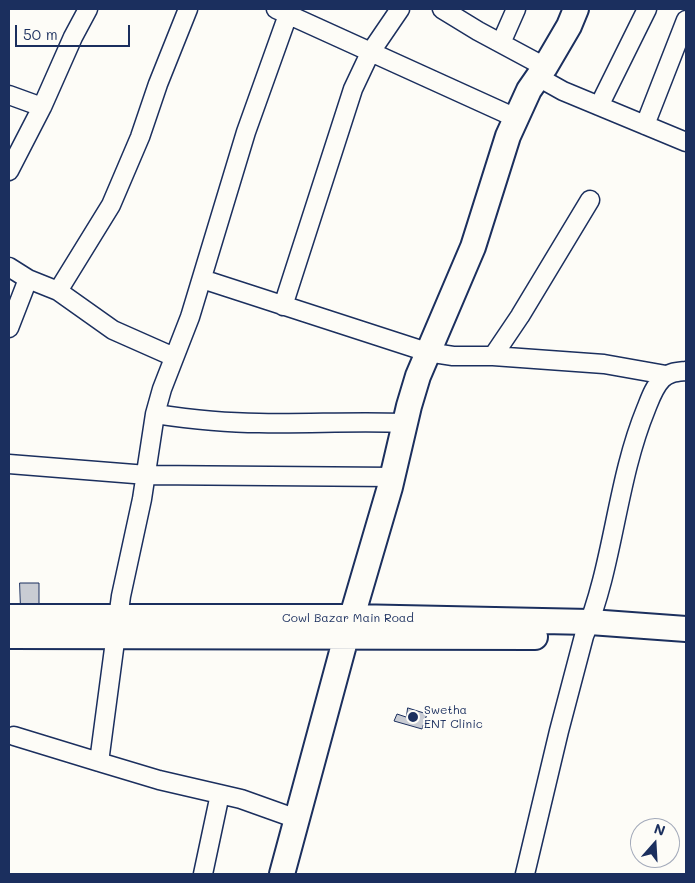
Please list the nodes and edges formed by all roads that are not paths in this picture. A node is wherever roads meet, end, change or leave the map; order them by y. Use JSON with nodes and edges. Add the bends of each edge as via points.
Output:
{"nodes":[{"id":1,"x":88,"y":9,"type":"edge"},
{"id":2,"x":188,"y":9,"type":"edge"},
{"id":3,"x":400,"y":9,"type":"edge"},
{"id":4,"x":442,"y":9,"type":"edge"},
{"id":5,"x":516,"y":9,"type":"edge"},
{"id":6,"x":576,"y":9,"type":"edge"},
{"id":7,"x":647,"y":9,"type":"edge"},
{"id":8,"x":284,"y":10,"type":"edge"},
{"id":9,"x":686,"y":20,"type":"edge"},
{"id":10,"x":501,"y":44,"type":"junction"},
{"id":11,"x":370,"y":53,"type":"junction"},
{"id":12,"x":542,"y":72,"type":"junction"},
{"id":13,"x":9,"y":94,"type":"edge"},
{"id":14,"x":599,"y":106,"type":"junction"},
{"id":15,"x":42,"y":107,"type":"junction"},
{"id":16,"x":516,"y":118,"type":"junction"},
{"id":17,"x":645,"y":125,"type":"junction"},
{"id":18,"x":686,"y":142,"type":"edge"},
{"id":19,"x":9,"y":170,"type":"edge"},
{"id":20,"x":590,"y":200,"type":"dead end"},
{"id":21,"x":9,"y":267,"type":"edge"},
{"id":22,"x":28,"y":279,"type":"junction"},
{"id":23,"x":202,"y":279,"type":"junction"},
{"id":24,"x":58,"y":292,"type":"junction"},
{"id":25,"x":284,"y":306,"type":"junction"},
{"id":26,"x":9,"y":328,"type":"edge"},
{"id":27,"x":427,"y":352,"type":"junction"},
{"id":28,"x":493,"y":356,"type":"junction"},
{"id":29,"x":174,"y":357,"type":"junction"},
{"id":30,"x":686,"y":371,"type":"edge"},
{"id":31,"x":666,"y":375,"type":"junction"},
{"id":32,"x":155,"y":414,"type":"junction"},
{"id":33,"x":405,"y":423,"type":"junction"},
{"id":34,"x":9,"y":464,"type":"edge"},
{"id":35,"x":147,"y":476,"type":"junction"},
{"id":36,"x":393,"y":477,"type":"junction"},
{"id":37,"x":9,"y":617,"type":"edge"},
{"id":38,"x":116,"y":627,"type":"junction"},
{"id":39,"x":349,"y":627,"type":"junction"},
{"id":40,"x":587,"y":629,"type":"junction"},
{"id":41,"x":686,"y":629,"type":"edge"},
{"id":42,"x":9,"y":636,"type":"edge"},
{"id":43,"x":686,"y":641,"type":"edge"},
{"id":44,"x":14,"y":736,"type":"dead end"},
{"id":45,"x":99,"y":762,"type":"junction"},
{"id":46,"x":220,"y":794,"type":"junction"},
{"id":47,"x":297,"y":819,"type":"junction"},
{"id":48,"x":203,"y":874,"type":"edge"},
{"id":49,"x":282,"y":874,"type":"edge"},
{"id":50,"x":525,"y":874,"type":"edge"}],
"edges":[{"from":1,"to":15,"type":"street"},
{"from":2,"to":24,"type":"street","via":[[140,138],[111,204]]},
{"from":3,"to":11,"type":"street"},
{"from":4,"to":10,"type":"street"},
{"from":5,"to":10,"type":"street"},
{"from":6,"to":12,"type":"street"},
{"from":7,"to":14,"type":"street"},
{"from":8,"to":11,"type":"street"},
{"from":8,"to":23,"type":"street"},
{"from":9,"to":17,"type":"street"},
{"from":10,"to":12,"type":"street"},
{"from":11,"to":16,"type":"street"},
{"from":11,"to":25,"type":"street","via":[[353,89]]},
{"from":12,"to":14,"type":"street","via":[[564,92]]},
{"from":12,"to":16,"type":"street"},
{"from":13,"to":15,"type":"street"},
{"from":14,"to":17,"type":"street"},
{"from":15,"to":19,"type":"street"},
{"from":16,"to":27,"type":"street","via":[[473,247]]},
{"from":17,"to":18,"type":"street"},
{"from":20,"to":28,"type":"street"},
{"from":21,"to":22,"type":"street"},
{"from":22,"to":24,"type":"street"},
{"from":22,"to":26,"type":"street"},
{"from":23,"to":25,"type":"street"},
{"from":23,"to":29,"type":"street"},
{"from":24,"to":29,"type":"street","via":[[113,330]]},
{"from":25,"to":27,"type":"street"},
{"from":27,"to":28,"type":"street"},
{"from":27,"to":33,"type":"street"},
{"from":28,"to":31,"type":"street","via":[[604,364]]},
{"from":29,"to":32,"type":"street"},
{"from":30,"to":31,"type":"street"},
{"from":31,"to":40,"type":"street","via":[[657,384],[637,431],[606,565]]},
{"from":32,"to":33,"type":"street","via":[[258,423]]},
{"from":32,"to":35,"type":"street"},
{"from":33,"to":36,"type":"street"},
{"from":34,"to":35,"type":"street"},
{"from":35,"to":36,"type":"street"},
{"from":35,"to":38,"type":"street"},
{"from":36,"to":39,"type":"street"},
{"from":37,"to":38,"type":"street"},
{"from":38,"to":39,"type":"street"},
{"from":38,"to":42,"type":"street"},
{"from":38,"to":45,"type":"street"},
{"from":39,"to":40,"type":"street"},
{"from":39,"to":47,"type":"street"},
{"from":40,"to":41,"type":"street"},
{"from":40,"to":43,"type":"street"},
{"from":40,"to":50,"type":"street"},
{"from":44,"to":45,"type":"street"},
{"from":45,"to":46,"type":"street"},
{"from":46,"to":47,"type":"street"},
{"from":46,"to":48,"type":"street"},
{"from":47,"to":49,"type":"street"}]}
